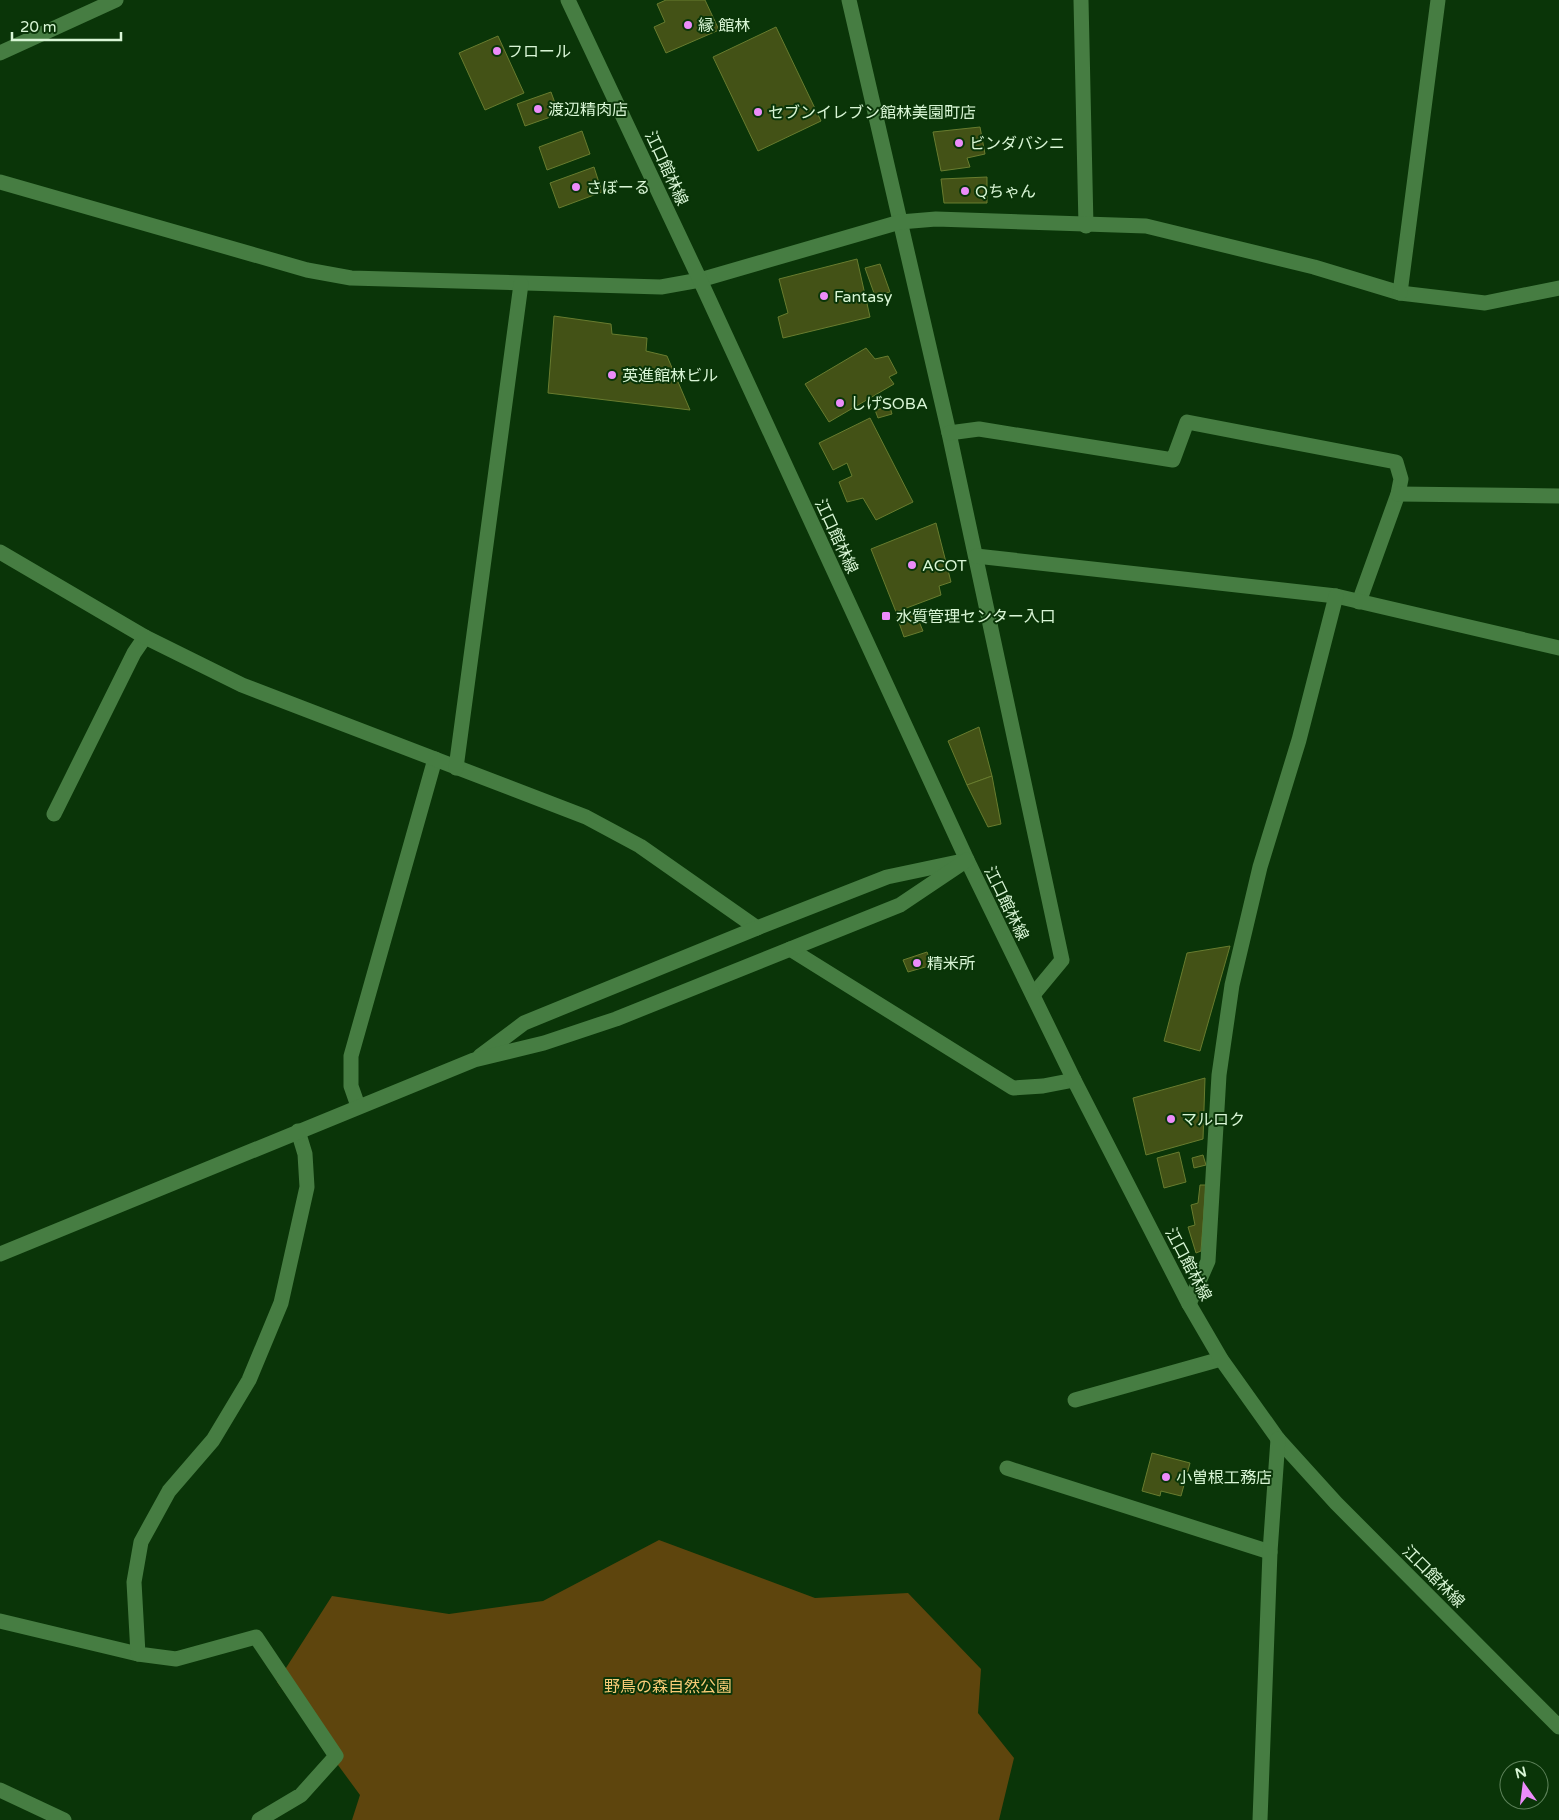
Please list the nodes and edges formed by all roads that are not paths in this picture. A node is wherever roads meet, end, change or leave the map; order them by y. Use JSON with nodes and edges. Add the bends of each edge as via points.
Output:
{"nodes":[{"id":1,"x":116,"y":0,"type":"edge"},
{"id":2,"x":568,"y":0,"type":"edge"},
{"id":3,"x":849,"y":0,"type":"edge"},
{"id":4,"x":1081,"y":0,"type":"edge"},
{"id":5,"x":1438,"y":0,"type":"edge"},
{"id":6,"x":0,"y":53,"type":"edge"},
{"id":7,"x":0,"y":182,"type":"edge"},
{"id":8,"x":900,"y":222,"type":"junction"},
{"id":9,"x":1086,"y":226,"type":"junction"},
{"id":10,"x":700,"y":280,"type":"junction"},
{"id":11,"x":520,"y":284,"type":"junction"},
{"id":12,"x":1559,"y":288,"type":"edge"},
{"id":13,"x":1400,"y":293,"type":"junction"},
{"id":14,"x":949,"y":433,"type":"junction"},
{"id":15,"x":1398,"y":494,"type":"junction"},
{"id":16,"x":1559,"y":496,"type":"edge"},
{"id":17,"x":0,"y":552,"type":"edge"},
{"id":18,"x":976,"y":556,"type":"junction"},
{"id":19,"x":1336,"y":596,"type":"junction"},
{"id":20,"x":1359,"y":602,"type":"junction"},
{"id":21,"x":145,"y":637,"type":"junction"},
{"id":22,"x":1559,"y":648,"type":"edge"},
{"id":23,"x":435,"y":759,"type":"junction"},
{"id":24,"x":456,"y":768,"type":"junction"},
{"id":25,"x":54,"y":814,"type":"dead end"},
{"id":26,"x":967,"y":860,"type":"junction"},
{"id":27,"x":757,"y":928,"type":"junction"},
{"id":28,"x":790,"y":949,"type":"junction"},
{"id":29,"x":1033,"y":995,"type":"junction"},
{"id":30,"x":474,"y":1060,"type":"junction"},
{"id":31,"x":1074,"y":1080,"type":"junction"},
{"id":32,"x":358,"y":1106,"type":"junction"},
{"id":33,"x":298,"y":1131,"type":"junction"},
{"id":34,"x":0,"y":1254,"type":"edge"},
{"id":35,"x":1189,"y":1304,"type":"junction"},
{"id":36,"x":1221,"y":1359,"type":"junction"},
{"id":37,"x":1075,"y":1400,"type":"dead end"},
{"id":38,"x":1278,"y":1439,"type":"junction"},
{"id":39,"x":1007,"y":1468,"type":"dead end"},
{"id":40,"x":1270,"y":1552,"type":"junction"},
{"id":41,"x":0,"y":1621,"type":"edge"},
{"id":42,"x":138,"y":1654,"type":"junction"},
{"id":43,"x":1559,"y":1727,"type":"edge"},
{"id":44,"x":0,"y":1790,"type":"edge"},
{"id":45,"x":64,"y":1820,"type":"edge"},
{"id":46,"x":259,"y":1820,"type":"edge"},
{"id":47,"x":1260,"y":1820,"type":"edge"}],
"edges":[{"from":1,"to":6,"type":"street"},
{"from":2,"to":10,"type":"street","name":"江口館林線"},
{"from":3,"to":8,"type":"street"},
{"from":4,"to":9,"type":"street"},
{"from":5,"to":13,"type":"street"},
{"from":7,"to":11,"type":"street","via":[[307,270],[351,278]]},
{"from":8,"to":9,"type":"street","via":[[936,219]]},
{"from":8,"to":10,"type":"street"},
{"from":8,"to":14,"type":"street"},
{"from":9,"to":13,"type":"street","via":[[1146,226],[1314,267]]},
{"from":10,"to":11,"type":"street","via":[[661,287]]},
{"from":10,"to":26,"type":"street","name":"江口館林線"},
{"from":11,"to":24,"type":"street"},
{"from":12,"to":13,"type":"street","via":[[1485,303]]},
{"from":14,"to":15,"type":"street","via":[[979,429],[1173,460],[1187,422],[1396,462],[1401,478]]},
{"from":14,"to":18,"type":"street"},
{"from":15,"to":16,"type":"street"},
{"from":15,"to":20,"type":"street"},
{"from":17,"to":21,"type":"street"},
{"from":18,"to":19,"type":"street"},
{"from":18,"to":29,"type":"street","via":[[1062,960]]},
{"from":19,"to":20,"type":"street"},
{"from":19,"to":35,"type":"street","via":[[1299,740],[1260,867],[1232,985],[1218,1075],[1208,1261]]},
{"from":20,"to":22,"type":"street"},
{"from":21,"to":23,"type":"street","via":[[242,685]]},
{"from":21,"to":25,"type":"street"},
{"from":23,"to":24,"type":"street"},
{"from":23,"to":32,"type":"street","via":[[351,1056],[350,1086]]},
{"from":24,"to":27,"type":"street","via":[[594,821],[640,846]]},
{"from":26,"to":27,"type":"street","via":[[887,877]]},
{"from":26,"to":28,"type":"street","via":[[900,905]]},
{"from":26,"to":29,"type":"street","name":"江口館林線"},
{"from":27,"to":30,"type":"street","via":[[524,1023]]},
{"from":28,"to":30,"type":"street","via":[[616,1019],[544,1043]]},
{"from":28,"to":31,"type":"street","via":[[1013,1088]]},
{"from":29,"to":31,"type":"street","name":"江口館林線"},
{"from":30,"to":32,"type":"street"},
{"from":31,"to":35,"type":"street","name":"江口館林線"},
{"from":32,"to":33,"type":"street"},
{"from":33,"to":34,"type":"street"},
{"from":33,"to":42,"type":"street","via":[[305,1154],[307,1187],[281,1303],[249,1380],[224,1423],[170,1491],[140,1542],[134,1582]]},
{"from":35,"to":36,"type":"street","name":"江口館林線"},
{"from":36,"to":37,"type":"street"},
{"from":36,"to":38,"type":"street","name":"江口館林線"},
{"from":38,"to":40,"type":"street"},
{"from":38,"to":43,"type":"street","name":"江口館林線","via":[[1336,1503]]},
{"from":39,"to":40,"type":"street"},
{"from":40,"to":47,"type":"street"},
{"from":41,"to":42,"type":"street"},
{"from":42,"to":46,"type":"street","via":[[176,1659],[256,1637],[336,1756],[301,1795]]},
{"from":44,"to":45,"type":"street"}]}
